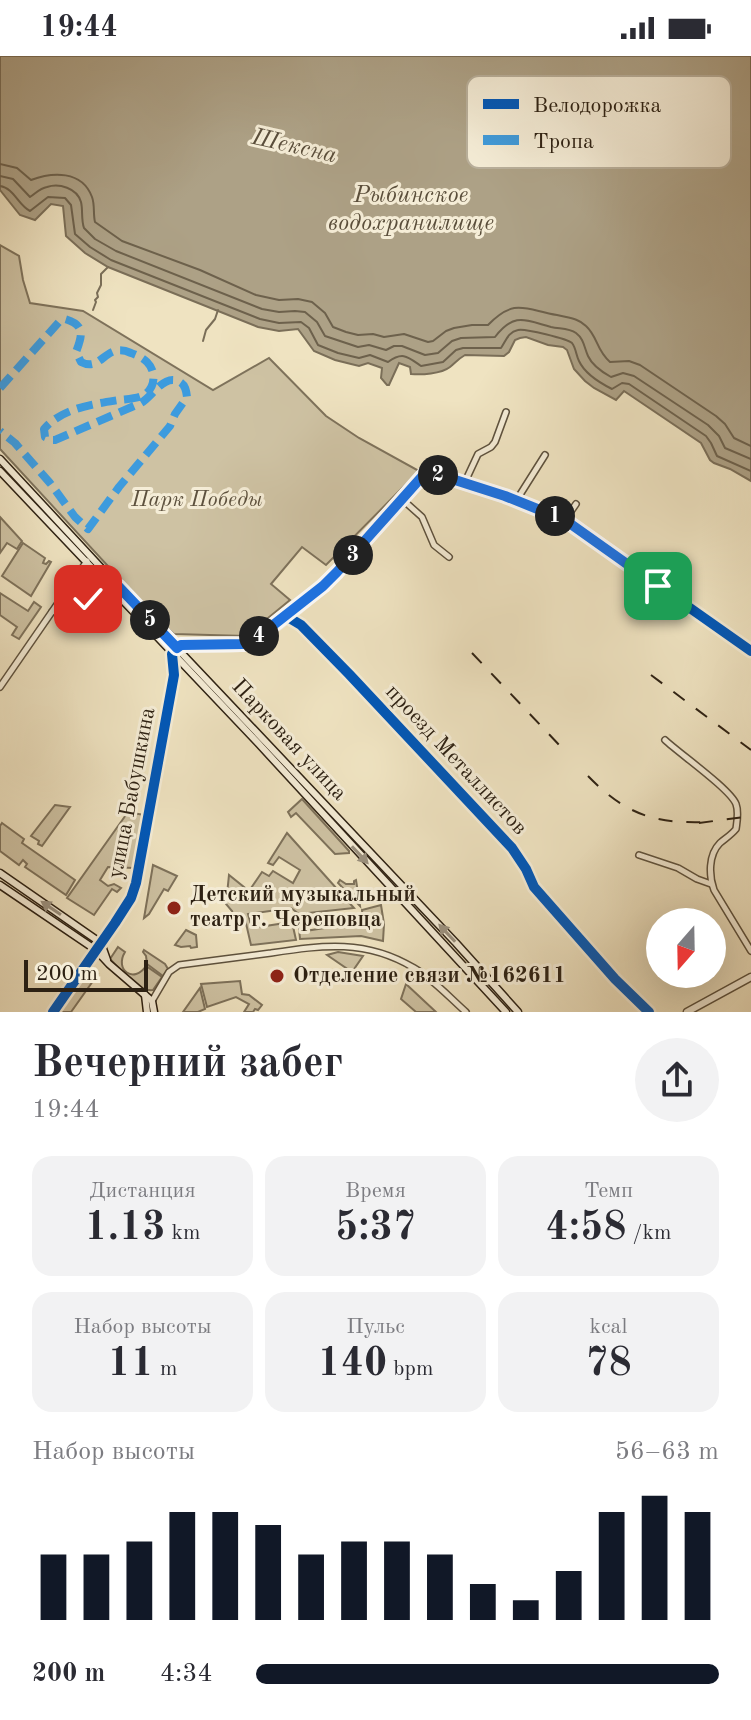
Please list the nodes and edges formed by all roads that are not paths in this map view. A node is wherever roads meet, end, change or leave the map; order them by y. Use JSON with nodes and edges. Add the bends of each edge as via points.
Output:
{"nodes":[{"id":1,"x":506,"y":412,"type":"dead end"},
{"id":2,"x":545,"y":455,"type":"dead end"},
{"id":3,"x":0,"y":459,"type":"edge"},
{"id":4,"x":0,"y":471,"type":"edge"},
{"id":5,"x":464,"y":484,"type":"junction"},
{"id":6,"x":403,"y":500,"type":"junction"},
{"id":7,"x":516,"y":501,"type":"junction"},
{"id":8,"x":576,"y":504,"type":"dead end"},
{"id":9,"x":565,"y":520,"type":"junction"},
{"id":10,"x":449,"y":557,"type":"dead end"},
{"id":11,"x":88,"y":560,"type":"junction"},
{"id":12,"x":115,"y":588,"type":"junction"},
{"id":13,"x":51,"y":612,"type":"junction"},
{"id":14,"x":286,"y":616,"type":"junction"},
{"id":15,"x":175,"y":651,"type":"junction"},
{"id":16,"x":751,"y":651,"type":"edge"},
{"id":17,"x":0,"y":687,"type":"edge"},
{"id":18,"x":665,"y":740,"type":"dead end"},
{"id":19,"x":639,"y":855,"type":"dead end"},
{"id":20,"x":0,"y":873,"type":"edge"},
{"id":21,"x":712,"y":884,"type":"junction"},
{"id":22,"x":0,"y":885,"type":"edge"},
{"id":23,"x":101,"y":943,"type":"junction"},
{"id":24,"x":96,"y":950,"type":"junction"},
{"id":25,"x":751,"y":951,"type":"edge"},
{"id":26,"x":109,"y":964,"type":"junction"},
{"id":27,"x":751,"y":977,"type":"edge"},
{"id":28,"x":145,"y":995,"type":"junction"},
{"id":29,"x":152,"y":1001,"type":"junction"},
{"id":30,"x":53,"y":1012,"type":"edge"},
{"id":31,"x":147,"y":1012,"type":"edge"},
{"id":32,"x":154,"y":1012,"type":"edge"},
{"id":33,"x":466,"y":1012,"type":"edge"},
{"id":34,"x":506,"y":1012,"type":"edge"},
{"id":35,"x":518,"y":1012,"type":"edge"},
{"id":36,"x":649,"y":1012,"type":"edge"},
{"id":37,"x":687,"y":1012,"type":"edge"}],
"edges":[{"from":1,"to":5,"type":"street","via":[[495,442],[478,454]]},
{"from":2,"to":7,"type":"street"},
{"from":3,"to":11,"type":"main road","name":"Парковая улица"},
{"from":4,"to":11,"type":"main road","name":"Парковая улица"},
{"from":5,"to":6,"type":"street","via":[[427,471]]},
{"from":5,"to":7,"type":"street"},
{"from":6,"to":10,"type":"street","via":[[422,517],[434,545]]},
{"from":6,"to":14,"type":"street","via":[[337,572]]},
{"from":7,"to":9,"type":"street"},
{"from":8,"to":9,"type":"street"},
{"from":9,"to":16,"type":"street"},
{"from":11,"to":12,"type":"main road","name":"Парковая улица"},
{"from":11,"to":13,"type":"street"},
{"from":12,"to":13,"type":"street"},
{"from":12,"to":15,"type":"main road","name":"Парковая улица"},
{"from":13,"to":17,"type":"street"},
{"from":14,"to":15,"type":"street","via":[[243,644],[181,645]]},
{"from":14,"to":36,"type":"street","name":"проезд Металлистов","via":[[339,664],[512,848],[534,887]]},
{"from":15,"to":23,"type":"main road","name":"улица Бабушкина","via":[[136,883]]},
{"from":15,"to":34,"type":"main road","name":"Парковая улица","one_way":true},
{"from":35,"to":15,"type":"main road","name":"Парковая улица","one_way":true},
{"from":18,"to":21,"type":"street","via":[[737,806],[736,829],[714,851]]},
{"from":19,"to":21,"type":"street"},
{"from":23,"to":20,"type":"main road","one_way":true},
{"from":21,"to":25,"type":"street"},
{"from":22,"to":24,"type":"main road"},
{"from":23,"to":24,"type":"main road","name":"улица Бабушкина"},
{"from":23,"to":26,"type":"main road"},
{"from":24,"to":26,"type":"main road"},
{"from":24,"to":30,"type":"street","name":"улица Бабушкина"},
{"from":26,"to":28,"type":"main road"},
{"from":27,"to":37,"type":"main road"},
{"from":28,"to":29,"type":"main road"},
{"from":28,"to":31,"type":"main road"},
{"from":29,"to":32,"type":"main road"},
{"from":29,"to":33,"type":"street","via":[[179,965],[341,945],[381,952],[412,966]]}]}
